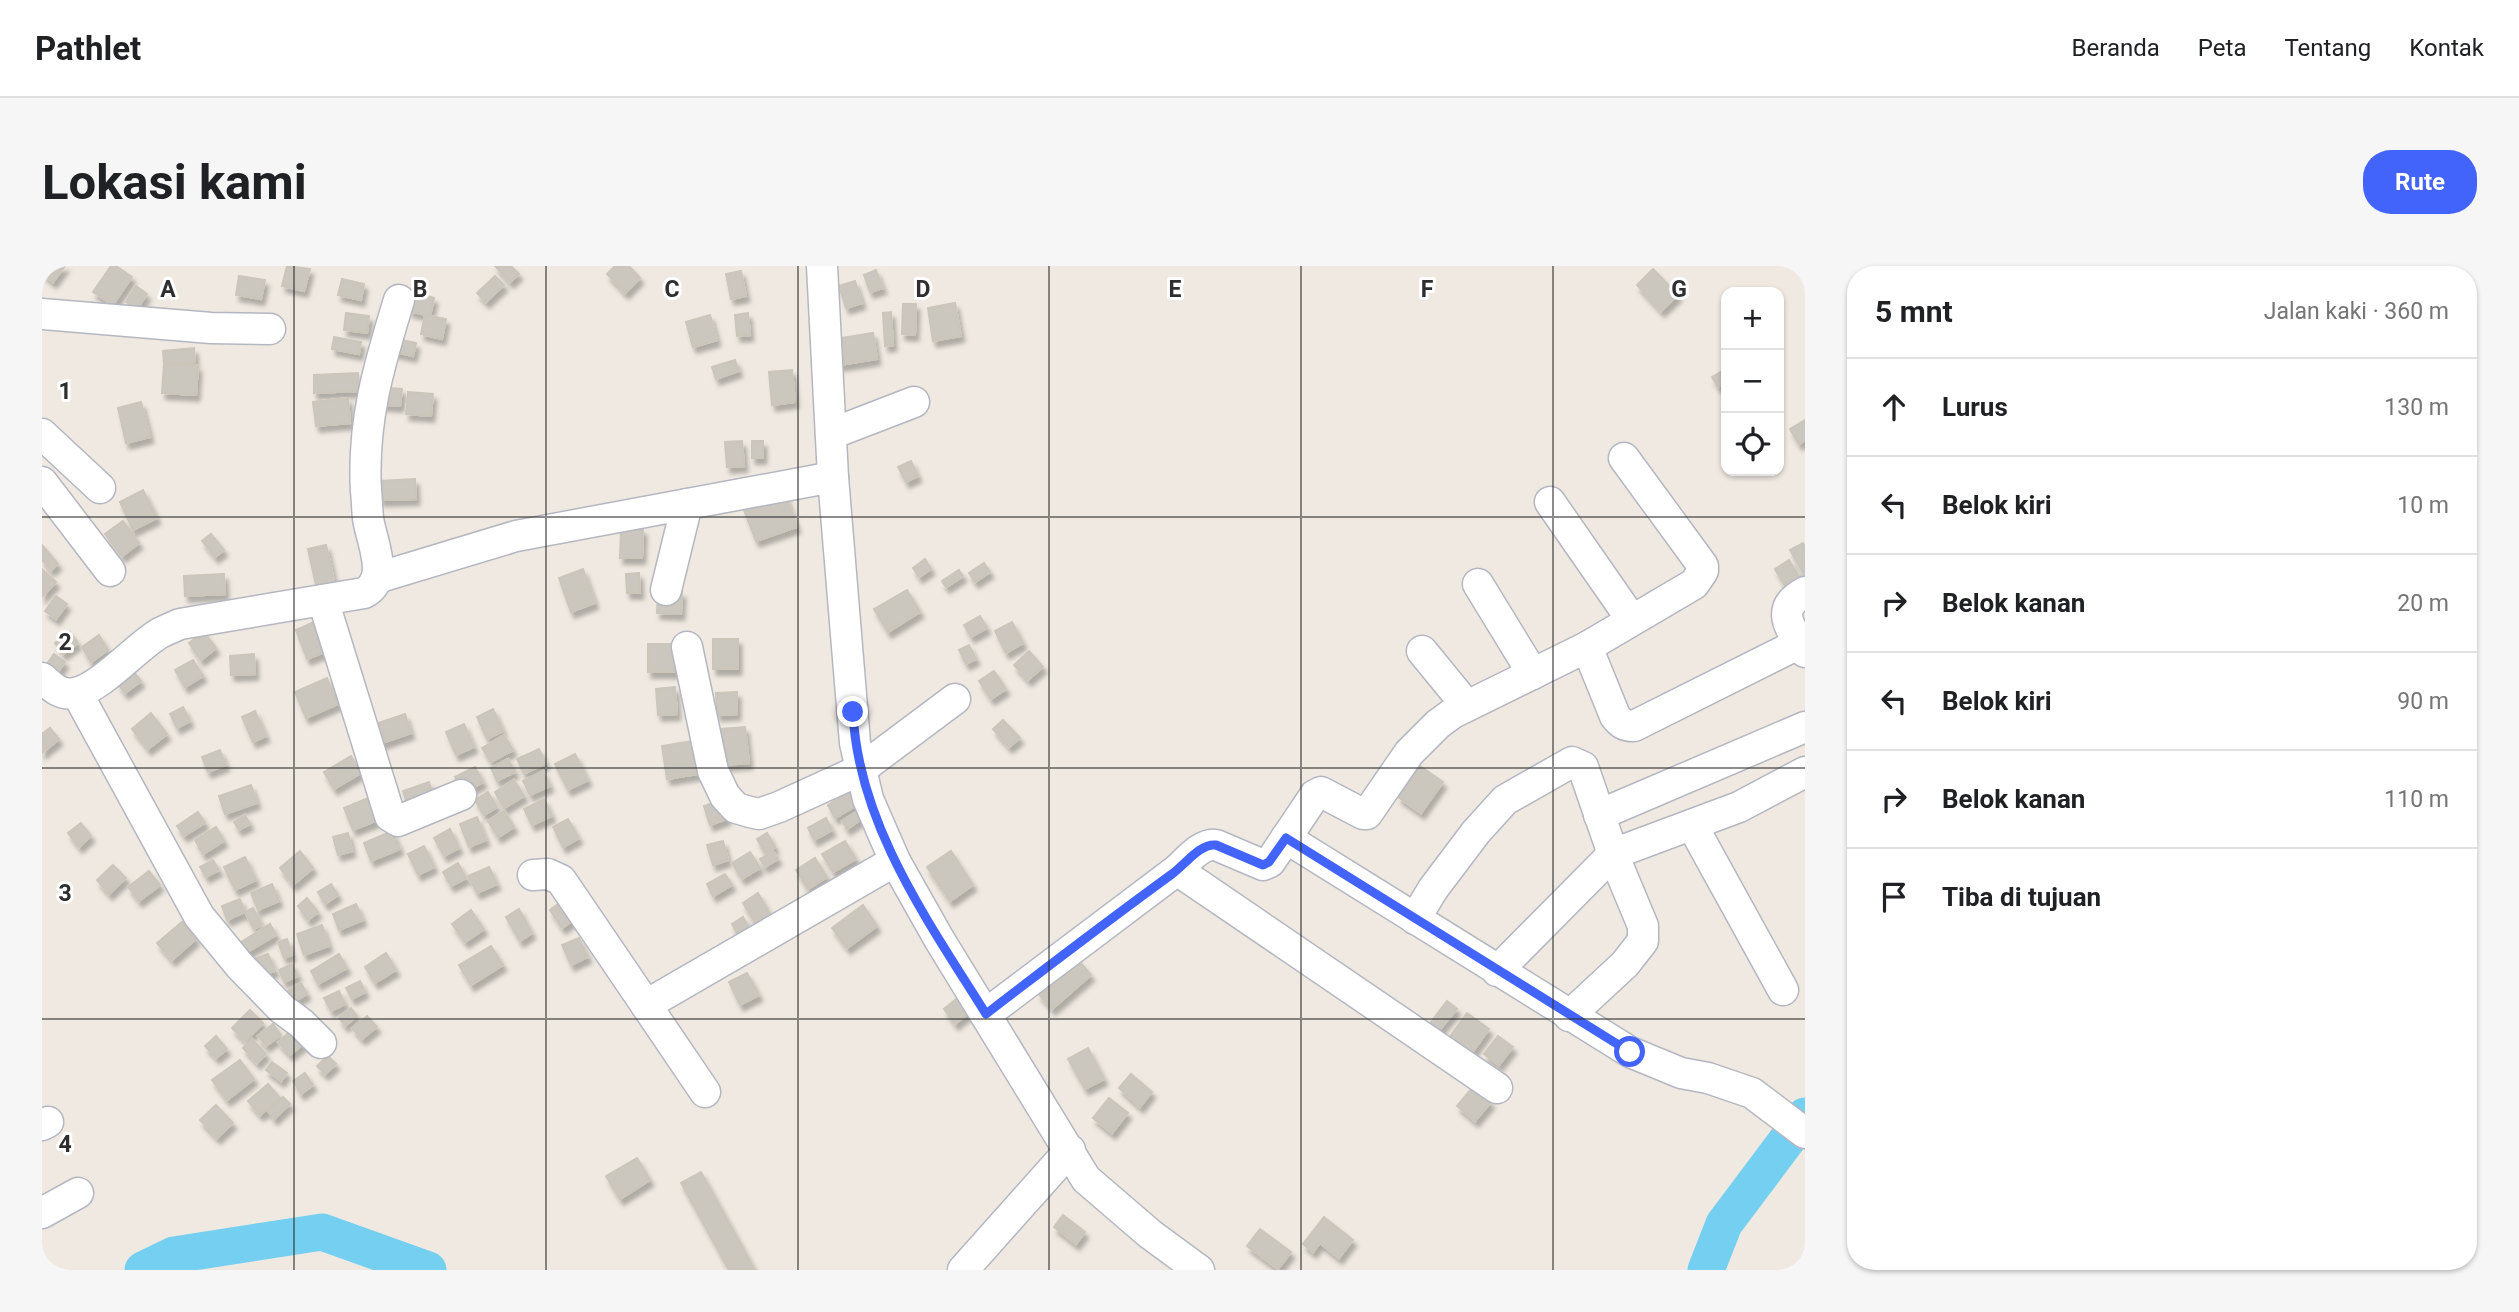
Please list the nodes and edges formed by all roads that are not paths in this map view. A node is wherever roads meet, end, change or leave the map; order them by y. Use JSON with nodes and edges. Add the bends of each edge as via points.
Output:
{"nodes":[{"id":1,"x":822,"y":266,"type":"edge"},
{"id":2,"x":399,"y":300,"type":"dead end"},
{"id":3,"x":42,"y":314,"type":"edge"},
{"id":4,"x":270,"y":329,"type":"dead end"},
{"id":5,"x":914,"y":402,"type":"dead end"},
{"id":6,"x":831,"y":433,"type":"junction"},
{"id":7,"x":42,"y":434,"type":"edge"},
{"id":8,"x":1624,"y":458,"type":"dead end"},
{"id":9,"x":833,"y":477,"type":"junction"},
{"id":10,"x":42,"y":482,"type":"edge"},
{"id":11,"x":100,"y":488,"type":"dead end"},
{"id":12,"x":1550,"y":502,"type":"dead end"},
{"id":13,"x":687,"y":504,"type":"junction"},
{"id":14,"x":110,"y":571,"type":"dead end"},
{"id":15,"x":377,"y":578,"type":"junction"},
{"id":16,"x":1478,"y":584,"type":"dead end"},
{"id":17,"x":666,"y":590,"type":"dead end"},
{"id":18,"x":1805,"y":592,"type":"edge"},
{"id":19,"x":323,"y":600,"type":"junction"},
{"id":20,"x":1632,"y":620,"type":"junction"},
{"id":21,"x":687,"y":646,"type":"dead end"},
{"id":22,"x":1587,"y":647,"type":"junction"},
{"id":23,"x":1802,"y":648,"type":"edge"},
{"id":24,"x":1422,"y":651,"type":"dead end"},
{"id":25,"x":1534,"y":674,"type":"junction"},
{"id":26,"x":42,"y":678,"type":"edge"},
{"id":27,"x":77,"y":693,"type":"junction"},
{"id":28,"x":955,"y":699,"type":"dead end"},
{"id":29,"x":1467,"y":706,"type":"junction"},
{"id":30,"x":1805,"y":727,"type":"edge"},
{"id":31,"x":860,"y":770,"type":"junction"},
{"id":32,"x":1805,"y":772,"type":"edge"},
{"id":33,"x":461,"y":795,"type":"dead end"},
{"id":34,"x":1599,"y":815,"type":"junction"},
{"id":35,"x":1692,"y":825,"type":"junction"},
{"id":36,"x":1286,"y":838,"type":"junction"},
{"id":37,"x":1613,"y":854,"type":"junction"},
{"id":38,"x":895,"y":861,"type":"junction"},
{"id":39,"x":1177,"y":870,"type":"junction"},
{"id":40,"x":533,"y":876,"type":"dead end"},
{"id":41,"x":1415,"y":919,"type":"junction"},
{"id":42,"x":1497,"y":971,"type":"junction"},
{"id":43,"x":1783,"y":990,"type":"dead end"},
{"id":44,"x":646,"y":1005,"type":"junction"},
{"id":45,"x":986,"y":1014,"type":"junction"},
{"id":46,"x":1569,"y":1016,"type":"junction"},
{"id":47,"x":321,"y":1043,"type":"dead end"},
{"id":48,"x":1497,"y":1088,"type":"dead end"},
{"id":49,"x":705,"y":1092,"type":"dead end"},
{"id":50,"x":1805,"y":1133,"type":"edge"},
{"id":51,"x":1070,"y":1150,"type":"junction"},
{"id":52,"x":78,"y":1193,"type":"dead end"},
{"id":53,"x":42,"y":1213,"type":"edge"},
{"id":54,"x":962,"y":1270,"type":"edge"},
{"id":55,"x":1199,"y":1270,"type":"edge"}],
"edges":[{"from":1,"to":6,"type":"street"},
{"from":2,"to":15,"type":"street","via":[[374,383],[364,457]]},
{"from":3,"to":4,"type":"street"},
{"from":5,"to":6,"type":"street"},
{"from":6,"to":9,"type":"street"},
{"from":7,"to":11,"type":"street"},
{"from":8,"to":20,"type":"street","via":[[1699,559],[1703,572],[1694,584]]},
{"from":9,"to":13,"type":"street"},
{"from":9,"to":31,"type":"street"},
{"from":10,"to":14,"type":"street"},
{"from":12,"to":20,"type":"street"},
{"from":13,"to":15,"type":"street","via":[[516,536]]},
{"from":13,"to":17,"type":"street"},
{"from":15,"to":19,"type":"street","via":[[364,593]]},
{"from":16,"to":25,"type":"street"},
{"from":18,"to":23,"type":"street","via":[[1786,613]]},
{"from":19,"to":27,"type":"street","via":[[180,624]]},
{"from":19,"to":33,"type":"street","via":[[390,816],[398,821]]},
{"from":20,"to":22,"type":"street"},
{"from":21,"to":31,"type":"street","via":[[713,771],[736,808],[759,814]]},
{"from":22,"to":23,"type":"street","via":[[1615,716],[1627,726]]},
{"from":22,"to":25,"type":"street"},
{"from":24,"to":29,"type":"street"},
{"from":25,"to":29,"type":"street"},
{"from":26,"to":27,"type":"street","via":[[55,689]]},
{"from":27,"to":47,"type":"street","via":[[199,916],[240,966]]},
{"from":28,"to":31,"type":"street"},
{"from":29,"to":36,"type":"street","via":[[1438,724],[1409,753],[1367,814],[1318,792]]},
{"from":30,"to":34,"type":"street"},
{"from":31,"to":38,"type":"street"},
{"from":32,"to":35,"type":"street","via":[[1739,807]]},
{"from":34,"to":37,"type":"street"},
{"from":34,"to":41,"type":"street","via":[[1583,767],[1576,762],[1566,765],[1505,800],[1476,832]]},
{"from":35,"to":37,"type":"street"},
{"from":35,"to":43,"type":"street"},
{"from":36,"to":39,"type":"street","via":[[1263,865],[1209,844]]},
{"from":36,"to":41,"type":"street"},
{"from":37,"to":42,"type":"street"},
{"from":37,"to":46,"type":"street","via":[[1643,926],[1643,941]]},
{"from":38,"to":44,"type":"street"},
{"from":38,"to":45,"type":"street"},
{"from":39,"to":45,"type":"street"},
{"from":39,"to":48,"type":"street"},
{"from":40,"to":44,"type":"street","via":[[548,874],[561,880]]},
{"from":41,"to":42,"type":"street"},
{"from":42,"to":46,"type":"street"},
{"from":44,"to":49,"type":"street"},
{"from":45,"to":51,"type":"street"},
{"from":46,"to":50,"type":"street","via":[[1630,1052],[1681,1073],[1752,1093]]},
{"from":51,"to":54,"type":"street"},
{"from":51,"to":55,"type":"street","via":[[1093,1187]]},
{"from":52,"to":53,"type":"street"}]}
